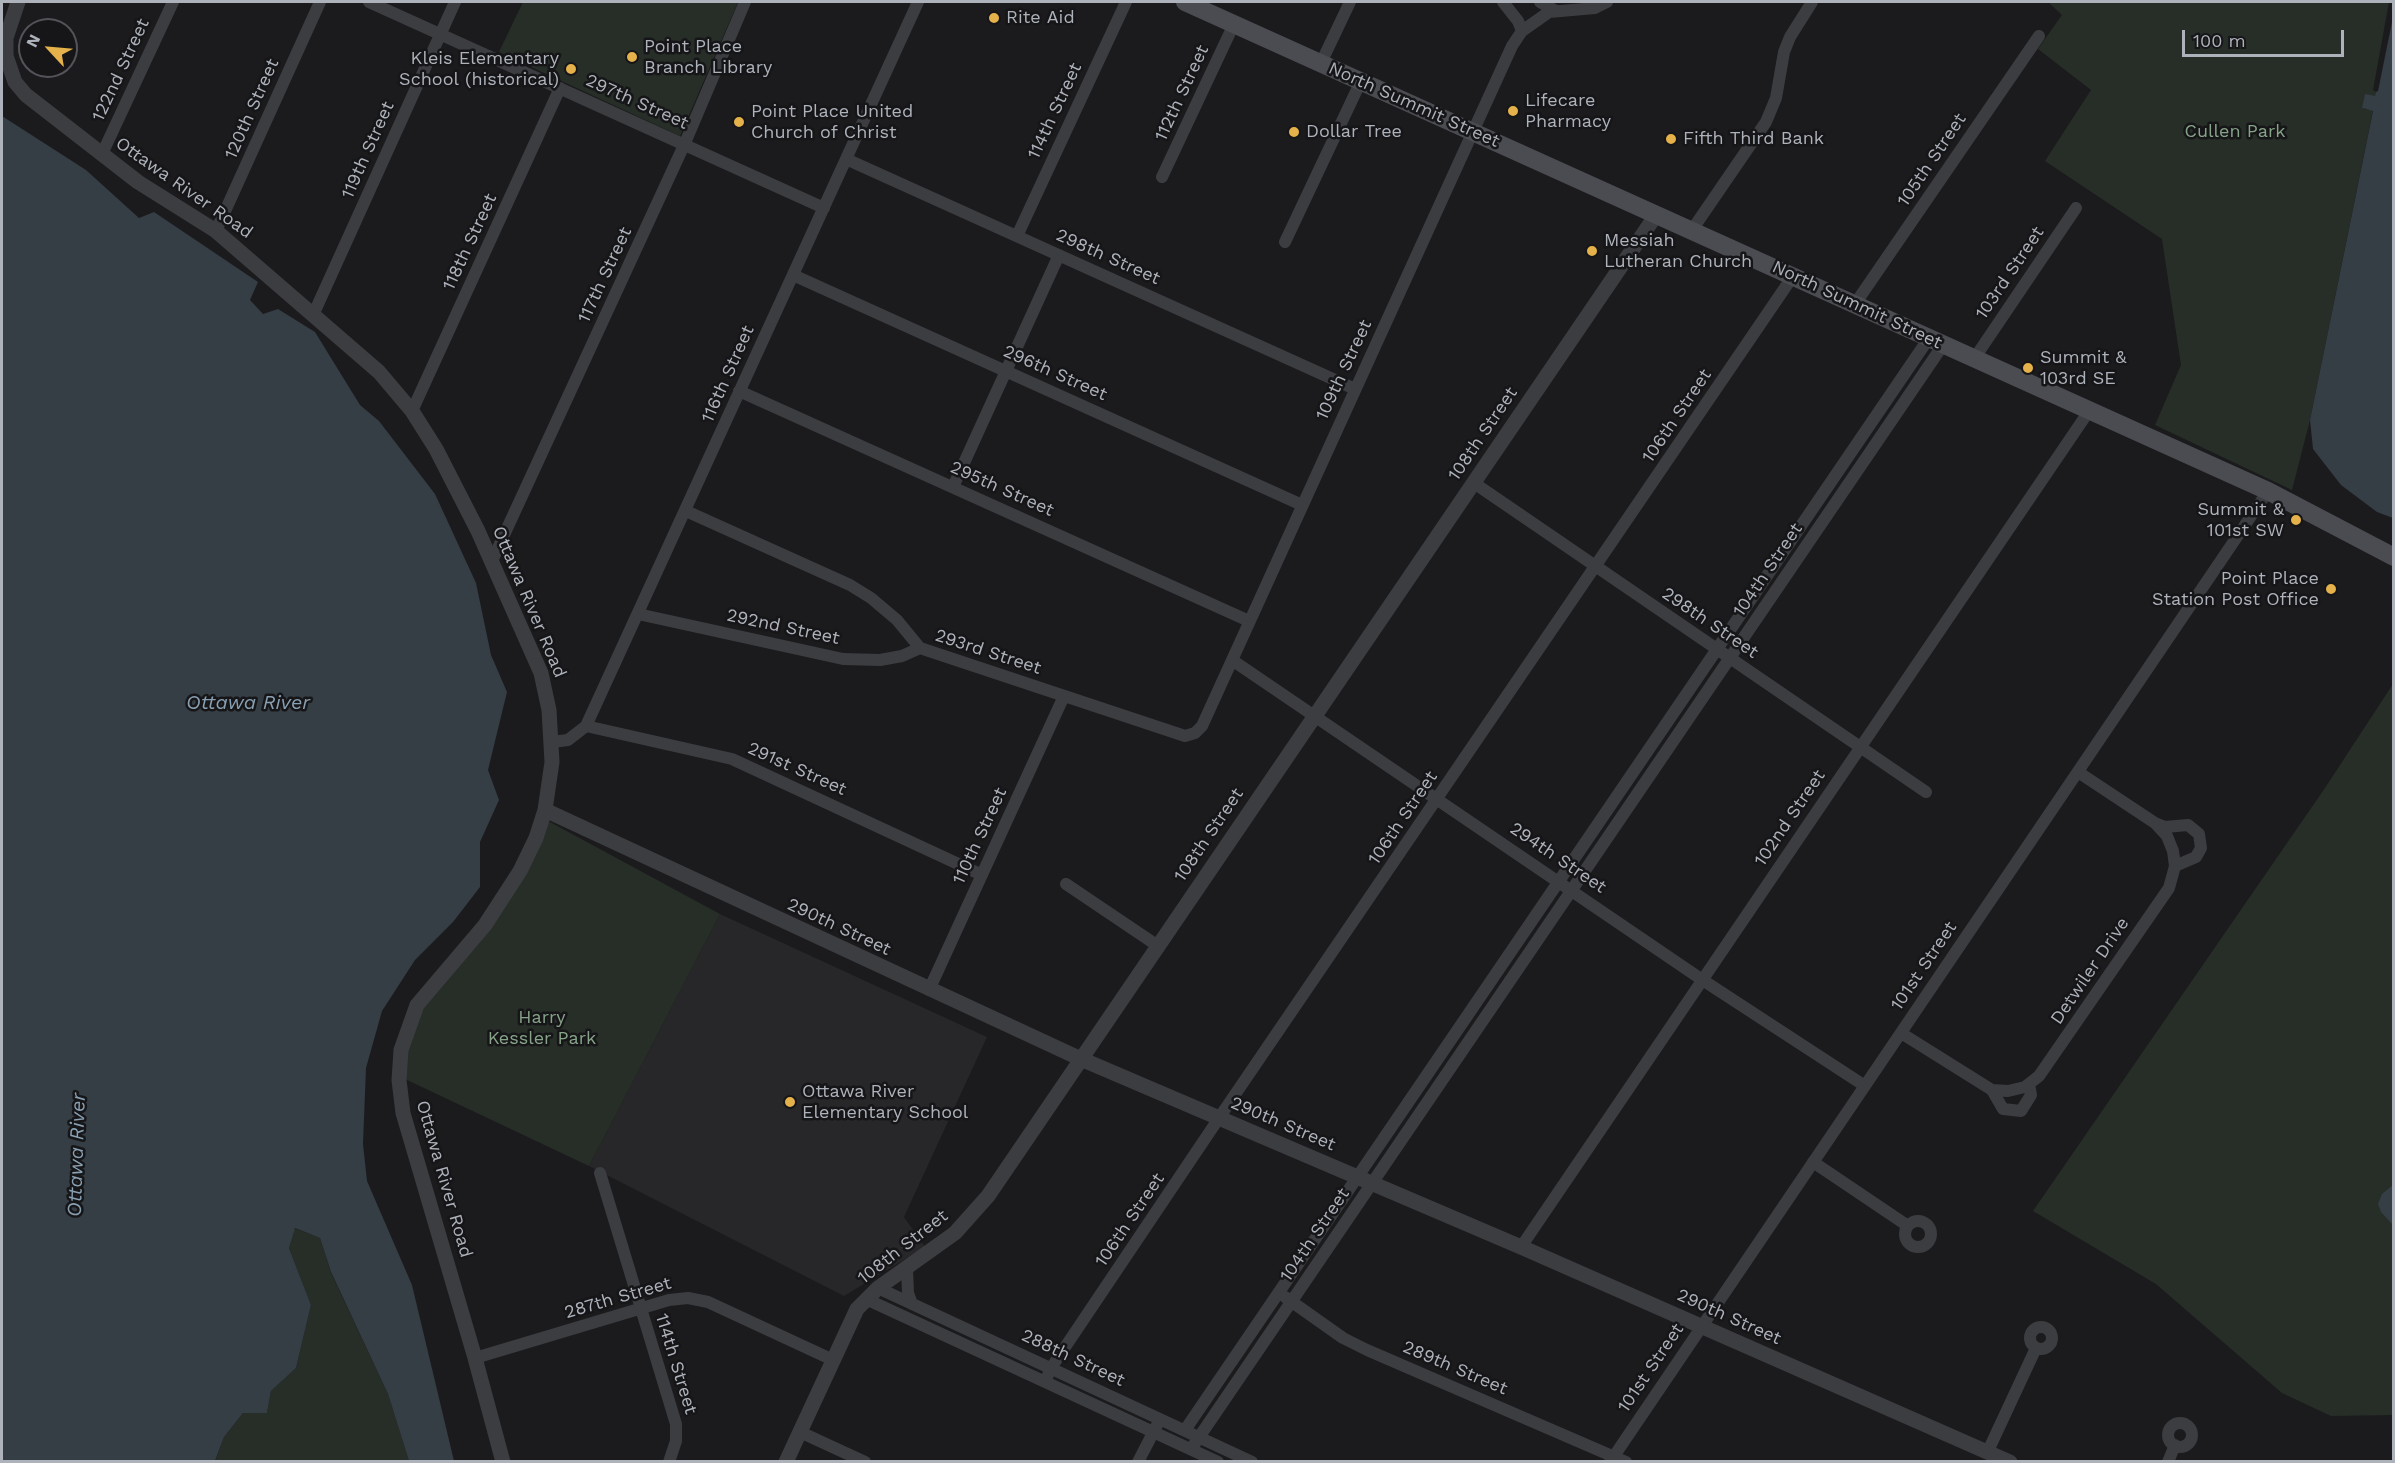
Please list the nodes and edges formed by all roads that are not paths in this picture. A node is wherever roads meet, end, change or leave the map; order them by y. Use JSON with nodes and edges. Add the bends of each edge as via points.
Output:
{"nodes":[{"id":1,"x":18,"y":2,"type":"edge"},
{"id":2,"x":173,"y":2,"type":"edge"},
{"id":3,"x":320,"y":2,"type":"edge"},
{"id":4,"x":369,"y":2,"type":"edge"},
{"id":5,"x":455,"y":2,"type":"edge"},
{"id":6,"x":745,"y":2,"type":"edge"},
{"id":7,"x":918,"y":2,"type":"edge"},
{"id":8,"x":1126,"y":2,"type":"edge"},
{"id":9,"x":1185,"y":2,"type":"edge"},
{"id":10,"x":1350,"y":2,"type":"edge"},
{"id":11,"x":1503,"y":2,"type":"edge"},
{"id":12,"x":1540,"y":2,"type":"edge"},
{"id":13,"x":1607,"y":2,"type":"edge"},
{"id":14,"x":1812,"y":2,"type":"edge"},
{"id":15,"x":1206,"y":6,"type":"edge"},
{"id":16,"x":1556,"y":11,"type":"junction"},
{"id":17,"x":1234,"y":24,"type":"junction"},
{"id":18,"x":1522,"y":32,"type":"junction"},
{"id":19,"x":440,"y":34,"type":"junction"},
{"id":20,"x":2038,"y":36,"type":"dead end"},
{"id":21,"x":1321,"y":63,"type":"junction"},
{"id":22,"x":1361,"y":81,"type":"junction"},
{"id":23,"x":560,"y":88,"type":"junction"},
{"id":24,"x":1473,"y":132,"type":"junction"},
{"id":25,"x":685,"y":143,"type":"junction"},
{"id":26,"x":102,"y":154,"type":"junction"},
{"id":27,"x":846,"y":159,"type":"junction"},
{"id":28,"x":1162,"y":177,"type":"dead end"},
{"id":29,"x":824,"y":208,"type":"junction"},
{"id":30,"x":2076,"y":208,"type":"dead end"},
{"id":31,"x":1656,"y":215,"type":"junction"},
{"id":32,"x":1692,"y":230,"type":"junction"},
{"id":33,"x":216,"y":231,"type":"junction"},
{"id":34,"x":1017,"y":236,"type":"junction"},
{"id":35,"x":1285,"y":243,"type":"dead end"},
{"id":36,"x":1059,"y":255,"type":"junction"},
{"id":37,"x":793,"y":275,"type":"junction"},
{"id":38,"x":1793,"y":276,"type":"junction"},
{"id":39,"x":1855,"y":304,"type":"junction"},
{"id":40,"x":314,"y":313,"type":"junction"},
{"id":41,"x":1936,"y":342,"type":"junction"},
{"id":42,"x":1974,"y":359,"type":"junction"},
{"id":43,"x":1006,"y":371,"type":"junction"},
{"id":44,"x":1355,"y":389,"type":"junction"},
{"id":45,"x":740,"y":391,"type":"junction"},
{"id":46,"x":412,"y":411,"type":"junction"},
{"id":47,"x":2089,"y":411,"type":"junction"},
{"id":48,"x":1473,"y":483,"type":"junction"},
{"id":49,"x":953,"y":487,"type":"junction"},
{"id":50,"x":2268,"y":491,"type":"junction"},
{"id":51,"x":1823,"y":494,"type":"junction"},
{"id":52,"x":1836,"y":503,"type":"junction"},
{"id":53,"x":1302,"y":505,"type":"junction"},
{"id":54,"x":686,"y":511,"type":"junction"},
{"id":55,"x":2394,"y":557,"type":"edge"},
{"id":56,"x":492,"y":561,"type":"junction"},
{"id":57,"x":1596,"y":567,"type":"junction"},
{"id":58,"x":638,"y":614,"type":"junction"},
{"id":59,"x":1249,"y":621,"type":"junction"},
{"id":60,"x":920,"y":648,"type":"junction"},
{"id":61,"x":1717,"y":649,"type":"junction"},
{"id":62,"x":1730,"y":658,"type":"junction"},
{"id":63,"x":1232,"y":660,"type":"junction"},
{"id":64,"x":1064,"y":696,"type":"junction"},
{"id":65,"x":1315,"y":716,"type":"junction"},
{"id":66,"x":586,"y":726,"type":"junction"},
{"id":67,"x":1202,"y":726,"type":"joint"},
{"id":68,"x":552,"y":742,"type":"junction"},
{"id":69,"x":1860,"y":747,"type":"junction"},
{"id":70,"x":1637,"y":767,"type":"junction"},
{"id":71,"x":2078,"y":772,"type":"junction"},
{"id":72,"x":1650,"y":776,"type":"junction"},
{"id":73,"x":1926,"y":792,"type":"dead end"},
{"id":74,"x":1437,"y":799,"type":"junction"},
{"id":75,"x":545,"y":810,"type":"junction"},
{"id":76,"x":2155,"y":823,"type":"junction"},
{"id":77,"x":2175,"y":866,"type":"junction"},
{"id":78,"x":982,"y":875,"type":"junction"},
{"id":79,"x":1559,"y":880,"type":"junction"},
{"id":80,"x":1066,"y":884,"type":"dead end"},
{"id":81,"x":1572,"y":889,"type":"junction"},
{"id":82,"x":1158,"y":946,"type":"junction"},
{"id":83,"x":1701,"y":979,"type":"junction"},
{"id":84,"x":929,"y":990,"type":"junction"},
{"id":85,"x":1455,"y":1033,"type":"junction"},
{"id":86,"x":1901,"y":1033,"type":"junction"},
{"id":87,"x":1468,"y":1042,"type":"junction"},
{"id":88,"x":1081,"y":1059,"type":"junction"},
{"id":89,"x":2029,"y":1084,"type":"junction"},
{"id":90,"x":1864,"y":1086,"type":"junction"},
{"id":91,"x":1992,"y":1090,"type":"junction"},
{"id":92,"x":1219,"y":1118,"type":"junction"},
{"id":93,"x":1813,"y":1162,"type":"junction"},
{"id":94,"x":600,"y":1173,"type":"dead end"},
{"id":95,"x":1357,"y":1177,"type":"junction"},
{"id":96,"x":1372,"y":1183,"type":"junction"},
{"id":97,"x":1908,"y":1226,"type":"dead end"},
{"id":98,"x":1521,"y":1247,"type":"junction"},
{"id":99,"x":907,"y":1268,"type":"junction"},
{"id":100,"x":878,"y":1288,"type":"junction"},
{"id":101,"x":1278,"y":1293,"type":"junction"},
{"id":102,"x":866,"y":1299,"type":"junction"},
{"id":103,"x":1291,"y":1302,"type":"junction"},
{"id":104,"x":912,"y":1304,"type":"junction"},
{"id":105,"x":640,"y":1309,"type":"junction"},
{"id":106,"x":1702,"y":1326,"type":"junction"},
{"id":107,"x":2036,"y":1348,"type":"dead end"},
{"id":108,"x":475,"y":1358,"type":"junction"},
{"id":109,"x":832,"y":1360,"type":"junction"},
{"id":110,"x":1051,"y":1368,"type":"junction"},
{"id":111,"x":1045,"y":1382,"type":"junction"},
{"id":112,"x":1161,"y":1419,"type":"junction"},
{"id":113,"x":1185,"y":1430,"type":"junction"},
{"id":114,"x":1152,"y":1431,"type":"junction"},
{"id":115,"x":800,"y":1432,"type":"junction"},
{"id":116,"x":1199,"y":1437,"type":"junction"},
{"id":117,"x":2175,"y":1445,"type":"dead end"},
{"id":118,"x":1191,"y":1449,"type":"junction"},
{"id":119,"x":1988,"y":1451,"type":"junction"},
{"id":120,"x":1611,"y":1459,"type":"edge"},
{"id":121,"x":503,"y":1461,"type":"edge"},
{"id":122,"x":669,"y":1461,"type":"edge"},
{"id":123,"x":786,"y":1461,"type":"edge"},
{"id":124,"x":865,"y":1461,"type":"edge"},
{"id":125,"x":1138,"y":1461,"type":"edge"},
{"id":126,"x":1218,"y":1461,"type":"edge"},
{"id":127,"x":1252,"y":1461,"type":"edge"},
{"id":128,"x":1626,"y":1461,"type":"edge"},
{"id":129,"x":2010,"y":1461,"type":"edge"},
{"id":130,"x":2168,"y":1461,"type":"edge"}],
"edges":[{"from":1,"to":26,"type":"street","name":"Ottawa River Road","via":[[6,49],[15,82],[26,95]]},
{"from":2,"to":26,"type":"street","name":"122nd Street"},
{"from":3,"to":33,"type":"street","name":"120th Street"},
{"from":4,"to":19,"type":"street","name":"297th Street"},
{"from":5,"to":19,"type":"street","name":"119th Street"},
{"from":6,"to":25,"type":"street","name":"117th Street"},
{"from":7,"to":27,"type":"street","name":"116th Street"},
{"from":8,"to":34,"type":"street","name":"114th Street"},
{"from":9,"to":15,"type":"main road","name":"North Summit Street"},
{"from":10,"to":21,"type":"street"},
{"from":11,"to":18,"type":"street"},
{"from":12,"to":16,"type":"street"},
{"from":13,"to":16,"type":"street","via":[[1594,8]]},
{"from":14,"to":32,"type":"street","via":[[1787,45],[1776,98],[1766,122]]},
{"from":15,"to":17,"type":"main road","name":"North Summit Street"},
{"from":16,"to":18,"type":"street"},
{"from":17,"to":21,"type":"main road","name":"North Summit Street"},
{"from":17,"to":28,"type":"street","name":"112th Street"},
{"from":18,"to":24,"type":"street","name":"109th Street"},
{"from":19,"to":23,"type":"street","name":"297th Street"},
{"from":19,"to":40,"type":"street","name":"119th Street"},
{"from":20,"to":39,"type":"street","name":"105th Street"},
{"from":21,"to":22,"type":"main road","name":"North Summit Street"},
{"from":22,"to":24,"type":"main road","name":"North Summit Street"},
{"from":22,"to":35,"type":"street"},
{"from":23,"to":25,"type":"street","name":"297th Street"},
{"from":23,"to":46,"type":"street","name":"118th Street"},
{"from":24,"to":31,"type":"main road","name":"North Summit Street"},
{"from":24,"to":44,"type":"street","name":"109th Street"},
{"from":25,"to":29,"type":"street","name":"297th Street"},
{"from":25,"to":56,"type":"street","name":"117th Street"},
{"from":26,"to":33,"type":"street","name":"Ottawa River Road","via":[[138,182]]},
{"from":27,"to":29,"type":"street","name":"116th Street"},
{"from":27,"to":34,"type":"street","name":"298th Street"},
{"from":29,"to":37,"type":"street","name":"116th Street"},
{"from":30,"to":42,"type":"street","name":"103rd Street"},
{"from":31,"to":32,"type":"main road","name":"North Summit Street"},
{"from":31,"to":48,"type":"street","name":"108th Street"},
{"from":32,"to":38,"type":"main road","name":"North Summit Street"},
{"from":33,"to":40,"type":"street","name":"Ottawa River Road"},
{"from":34,"to":36,"type":"street","name":"298th Street"},
{"from":36,"to":43,"type":"street"},
{"from":36,"to":44,"type":"street","name":"298th Street"},
{"from":37,"to":43,"type":"street","name":"296th Street"},
{"from":37,"to":45,"type":"street","name":"116th Street"},
{"from":38,"to":39,"type":"main road","name":"North Summit Street"},
{"from":38,"to":57,"type":"street","name":"106th Street"},
{"from":39,"to":41,"type":"main road","name":"North Summit Street"},
{"from":40,"to":46,"type":"street","name":"Ottawa River Road","via":[[379,372]]},
{"from":41,"to":42,"type":"main road","name":"North Summit Street"},
{"from":41,"to":51,"type":"street","name":"104th Street"},
{"from":41,"to":52,"type":"street","name":"104th Street"},
{"from":42,"to":47,"type":"main road","name":"North Summit Street"},
{"from":43,"to":49,"type":"street"},
{"from":43,"to":53,"type":"street","name":"296th Street"},
{"from":44,"to":53,"type":"street","name":"109th Street"},
{"from":45,"to":49,"type":"street","name":"295th Street"},
{"from":45,"to":54,"type":"street","name":"116th Street"},
{"from":46,"to":56,"type":"street","name":"Ottawa River Road","via":[[436,449]]},
{"from":47,"to":50,"type":"main road","name":"North Summit Street"},
{"from":47,"to":69,"type":"street","name":"102nd Street"},
{"from":48,"to":57,"type":"street","name":"298th Street"},
{"from":48,"to":65,"type":"street","name":"108th Street"},
{"from":49,"to":59,"type":"street","name":"295th Street"},
{"from":50,"to":55,"type":"main road","name":"North Summit Street"},
{"from":50,"to":71,"type":"street","name":"101st Street"},
{"from":51,"to":52,"type":"street"},
{"from":51,"to":61,"type":"street","name":"104th Street"},
{"from":52,"to":62,"type":"street","name":"104th Street"},
{"from":53,"to":59,"type":"street","name":"109th Street"},
{"from":54,"to":58,"type":"street","name":"116th Street"},
{"from":54,"to":60,"type":"street","name":"293rd Street","via":[[850,585],[897,620]]},
{"from":56,"to":68,"type":"street","name":"Ottawa River Road","via":[[541,673]]},
{"from":57,"to":61,"type":"street","name":"298th Street"},
{"from":57,"to":74,"type":"street","name":"106th Street"},
{"from":58,"to":60,"type":"street","name":"292nd Street","via":[[843,659],[880,660]]},
{"from":58,"to":66,"type":"street","name":"116th Street"},
{"from":59,"to":63,"type":"street","name":"109th Street"},
{"from":60,"to":64,"type":"street","name":"293rd Street"},
{"from":61,"to":62,"type":"street","name":"298th Street"},
{"from":61,"to":70,"type":"street","name":"104th Street"},
{"from":62,"to":69,"type":"street","name":"298th Street"},
{"from":62,"to":72,"type":"street","name":"104th Street"},
{"from":63,"to":65,"type":"street","name":"294th Street"},
{"from":63,"to":67,"type":"street","name":"109th Street"},
{"from":64,"to":67,"type":"street","name":"293rd Street","via":[[1185,736]]},
{"from":64,"to":78,"type":"street","name":"110th Street"},
{"from":65,"to":74,"type":"street","name":"294th Street"},
{"from":65,"to":82,"type":"street","name":"108th Street"},
{"from":66,"to":68,"type":"street","via":[[568,741]]},
{"from":66,"to":78,"type":"street","name":"291st Street","via":[[732,759]]},
{"from":68,"to":75,"type":"street","name":"Ottawa River Road"},
{"from":69,"to":73,"type":"street","name":"298th Street"},
{"from":69,"to":83,"type":"street","name":"102nd Street"},
{"from":70,"to":72,"type":"street"},
{"from":70,"to":79,"type":"street","name":"104th Street"},
{"from":71,"to":76,"type":"street"},
{"from":71,"to":86,"type":"street","name":"101st Street"},
{"from":72,"to":81,"type":"street","name":"104th Street"},
{"from":74,"to":79,"type":"street","name":"294th Street"},
{"from":74,"to":92,"type":"street","name":"106th Street"},
{"from":75,"to":84,"type":"street","name":"290th Street"},
{"from":75,"to":108,"type":"street","name":"Ottawa River Road","via":[[520,871],[484,925],[417,1005],[401,1050],[403,1113]]},
{"from":76,"to":77,"type":"street","name":"Detwiler Drive","via":[[2167,836]]},
{"from":76,"to":77,"type":"street","via":[[2165,827],[2188,825],[2199,834],[2201,848],[2196,857]]},
{"from":77,"to":89,"type":"street","name":"Detwiler Drive","via":[[2169,888],[2039,1076]]},
{"from":78,"to":84,"type":"street","name":"110th Street"},
{"from":79,"to":81,"type":"street","name":"294th Street"},
{"from":79,"to":85,"type":"street","name":"104th Street"},
{"from":80,"to":82,"type":"street"},
{"from":81,"to":83,"type":"street","name":"294th Street"},
{"from":81,"to":87,"type":"street","name":"104th Street"},
{"from":82,"to":88,"type":"street","name":"108th Street"},
{"from":83,"to":90,"type":"street","name":"294th Street"},
{"from":83,"to":98,"type":"street","name":"102nd Street"},
{"from":84,"to":88,"type":"street","name":"290th Street"},
{"from":85,"to":87,"type":"street"},
{"from":85,"to":95,"type":"street","name":"104th Street"},
{"from":86,"to":90,"type":"street","name":"101st Street"},
{"from":86,"to":91,"type":"street"},
{"from":87,"to":96,"type":"street","name":"104th Street"},
{"from":88,"to":92,"type":"street","name":"290th Street"},
{"from":88,"to":99,"type":"street","name":"108th Street","via":[[968,1221]]},
{"from":89,"to":91,"type":"street","name":"Detwiler Drive","via":[[2008,1091]]},
{"from":89,"to":91,"type":"street","via":[[2031,1095],[2021,1111],[2003,1108]]},
{"from":90,"to":93,"type":"street","name":"101st Street"},
{"from":92,"to":95,"type":"street","name":"290th Street"},
{"from":92,"to":110,"type":"street","name":"106th Street"},
{"from":93,"to":97,"type":"street"},
{"from":93,"to":106,"type":"street","name":"101st Street"},
{"from":94,"to":105,"type":"street","name":"114th Street"},
{"from":95,"to":96,"type":"street","name":"290th Street"},
{"from":95,"to":101,"type":"street","name":"104th Street"},
{"from":96,"to":98,"type":"street","name":"290th Street"},
{"from":96,"to":103,"type":"street","name":"104th Street"},
{"from":98,"to":106,"type":"street","name":"290th Street"},
{"from":99,"to":100,"type":"street","name":"108th Street"},
{"from":99,"to":104,"type":"street"},
{"from":100,"to":102,"type":"street","name":"108th Street"},
{"from":100,"to":104,"type":"street","name":"288th Street"},
{"from":101,"to":103,"type":"street","name":"289th Street"},
{"from":101,"to":113,"type":"street","name":"104th Street"},
{"from":102,"to":109,"type":"street","name":"108th Street"},
{"from":102,"to":111,"type":"street","name":"288th Street"},
{"from":103,"to":116,"type":"street","name":"104th Street"},
{"from":103,"to":120,"type":"street","name":"289th Street","via":[[1367,1350]]},
{"from":104,"to":110,"type":"street","name":"288th Street"},
{"from":105,"to":108,"type":"street","name":"287th Street"},
{"from":105,"to":109,"type":"street","name":"287th Street","via":[[688,1298],[708,1302]]},
{"from":105,"to":122,"type":"street","name":"114th Street","via":[[676,1424],[676,1441]]},
{"from":106,"to":119,"type":"street","name":"290th Street"},
{"from":106,"to":120,"type":"street","name":"101st Street"},
{"from":107,"to":119,"type":"street"},
{"from":108,"to":121,"type":"street","name":"Ottawa River Road"},
{"from":109,"to":115,"type":"street","name":"108th Street"},
{"from":110,"to":111,"type":"street","name":"106th Street"},
{"from":110,"to":112,"type":"street","name":"288th Street"},
{"from":111,"to":114,"type":"street","name":"288th Street"},
{"from":112,"to":113,"type":"street","name":"288th Street"},
{"from":112,"to":114,"type":"street"},
{"from":113,"to":116,"type":"street","name":"288th Street"},
{"from":114,"to":118,"type":"street","name":"288th Street"},
{"from":114,"to":125,"type":"street"},
{"from":115,"to":123,"type":"street","name":"108th Street"},
{"from":115,"to":124,"type":"street"},
{"from":116,"to":118,"type":"street","name":"104th Street"},
{"from":116,"to":127,"type":"street","name":"288th Street"},
{"from":117,"to":130,"type":"street"},
{"from":118,"to":126,"type":"street","name":"288th Street"},
{"from":119,"to":129,"type":"street","name":"290th Street"},
{"from":120,"to":128,"type":"street","name":"289th Street"}]}
